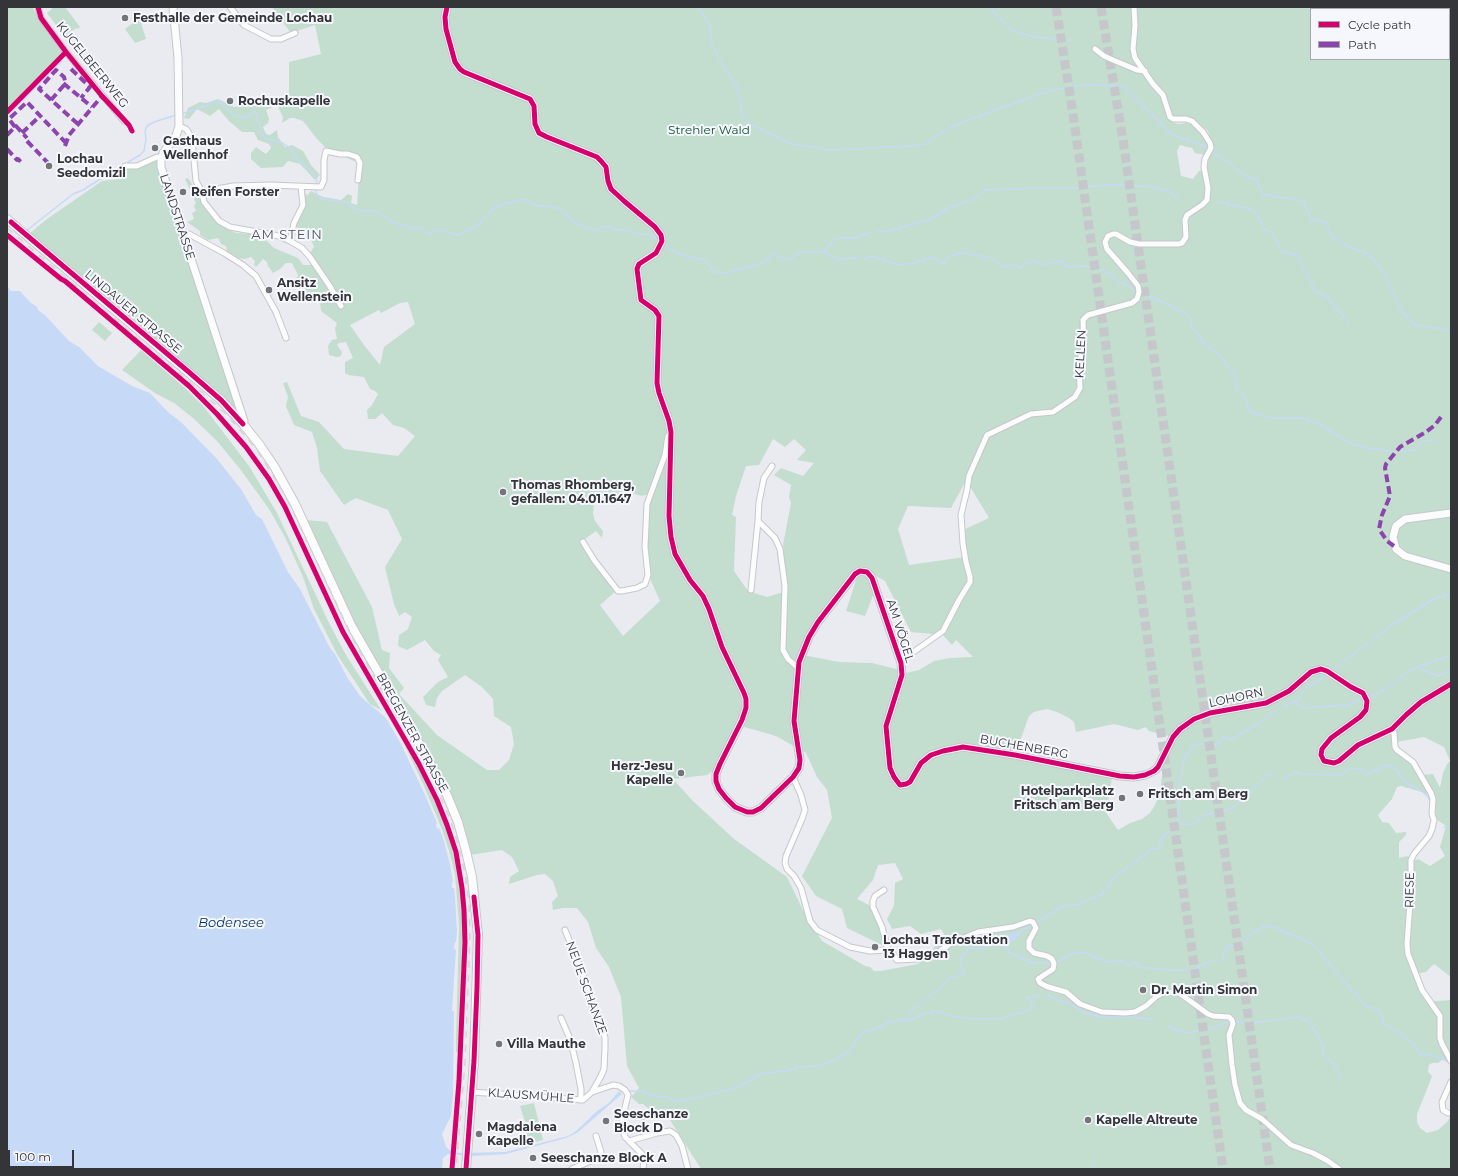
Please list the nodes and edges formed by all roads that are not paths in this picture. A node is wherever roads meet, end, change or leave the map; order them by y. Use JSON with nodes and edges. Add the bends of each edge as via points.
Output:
{"nodes":[{"id":1,"x":38,"y":7,"type":"edge"},
{"id":2,"x":174,"y":7,"type":"edge"},
{"id":3,"x":230,"y":7,"type":"edge"},
{"id":4,"x":447,"y":7,"type":"edge"},
{"id":5,"x":1134,"y":7,"type":"edge"},
{"id":6,"x":295,"y":33,"type":"dead end"},
{"id":7,"x":1095,"y":49,"type":"dead end"},
{"id":8,"x":1145,"y":71,"type":"junction"},
{"id":9,"x":124,"y":121,"type":"dead end"},
{"id":10,"x":179,"y":126,"type":"junction"},
{"id":11,"x":161,"y":158,"type":"junction"},
{"id":12,"x":128,"y":166,"type":"dead end"},
{"id":13,"x":358,"y":180,"type":"dead end"},
{"id":14,"x":301,"y":187,"type":"junction"},
{"id":15,"x":202,"y":192,"type":"junction"},
{"id":16,"x":7,"y":219,"type":"edge"},
{"id":17,"x":182,"y":234,"type":"junction"},
{"id":18,"x":290,"y":241,"type":"junction"},
{"id":19,"x":340,"y":306,"type":"dead end"},
{"id":20,"x":286,"y":338,"type":"dead end"},
{"id":21,"x":243,"y":424,"type":"junction"},
{"id":22,"x":671,"y":432,"type":"junction"},
{"id":23,"x":772,"y":466,"type":"dead end"},
{"id":24,"x":1451,"y":513,"type":"edge"},
{"id":25,"x":758,"y":521,"type":"junction"},
{"id":26,"x":583,"y":542,"type":"dead end"},
{"id":27,"x":1451,"y":569,"type":"edge"},
{"id":28,"x":751,"y":590,"type":"dead end"},
{"id":29,"x":959,"y":600,"type":"joint"},
{"id":30,"x":900,"y":660,"type":"junction"},
{"id":31,"x":798,"y":668,"type":"junction"},
{"id":32,"x":1451,"y":684,"type":"edge"},
{"id":33,"x":892,"y":704,"type":"joint"},
{"id":34,"x":1392,"y":729,"type":"junction"},
{"id":35,"x":1173,"y":737,"type":"joint"},
{"id":36,"x":793,"y":777,"type":"junction"},
{"id":37,"x":884,"y":890,"type":"dead end"},
{"id":38,"x":565,"y":930,"type":"dead end"},
{"id":39,"x":888,"y":950,"type":"junction"},
{"id":40,"x":561,"y":1018,"type":"dead end"},
{"id":41,"x":1451,"y":1061,"type":"edge"},
{"id":42,"x":1451,"y":1082,"type":"edge"},
{"id":43,"x":472,"y":1092,"type":"junction"},
{"id":44,"x":592,"y":1092,"type":"junction"},
{"id":45,"x":580,"y":1100,"type":"junction"},
{"id":46,"x":1448,"y":1113,"type":"dead end"},
{"id":47,"x":596,"y":1136,"type":"dead end"},
{"id":48,"x":629,"y":1141,"type":"junction"},
{"id":49,"x":466,"y":1169,"type":"edge"},
{"id":50,"x":572,"y":1169,"type":"edge"},
{"id":51,"x":642,"y":1169,"type":"edge"},
{"id":52,"x":688,"y":1169,"type":"edge"},
{"id":53,"x":1339,"y":1169,"type":"edge"}],
"edges":[{"from":1,"to":9,"type":"street","name":"KUGELBEERWEG","via":[[41,18],[66,52]]},
{"from":2,"to":10,"type":"street","name":"LANDSTRASSE"},
{"from":3,"to":6,"type":"street","via":[[244,25],[271,39],[278,40]]},
{"from":4,"to":22,"type":"street","via":[[446,30],[455,62],[460,69],[530,100],[534,106],[535,124],[539,133],[601,160],[606,167],[611,188],[660,232],[662,240],[656,253],[637,268],[641,300],[659,316],[657,383]]},
{"from":5,"to":8,"type":"street","via":[[1134,55]]},
{"from":7,"to":8,"type":"street","via":[[1108,58]]},
{"from":8,"to":29,"type":"street","name":"KELLEN","via":[[1163,95],[1170,117],[1192,121],[1210,143],[1211,148],[1204,167],[1208,188],[1207,200],[1187,214],[1186,238],[1179,244],[1139,244],[1116,234],[1108,236],[1105,242],[1107,249],[1135,281],[1139,295],[1132,303],[1088,315],[1084,320],[1084,348],[1079,362],[1080,388],[1075,397],[1053,412],[1031,414],[989,433],[985,438],[969,476],[961,515],[963,544],[971,578]]},
{"from":10,"to":11,"type":"street","name":"LANDSTRASSE","via":[[176,136]]},
{"from":10,"to":15,"type":"street","via":[[189,133],[196,181]]},
{"from":11,"to":12,"type":"street","via":[[157,157],[137,166]]},
{"from":11,"to":17,"type":"street","name":"LANDSTRASSE","via":[[162,172]]},
{"from":13,"to":14,"type":"street","via":[[360,163],[357,157],[326,151],[322,186]]},
{"from":14,"to":15,"type":"street","via":[[233,186]]},
{"from":14,"to":18,"type":"street","via":[[303,205],[294,223]]},
{"from":15,"to":18,"type":"street","via":[[205,204],[224,224],[272,234]]},
{"from":16,"to":21,"type":"main road","name":"LINDAUER STRASSE","via":[[190,373],[221,400]]},
{"from":17,"to":20,"type":"street","via":[[189,234],[224,253],[256,276],[276,312]]},
{"from":17,"to":21,"type":"street","name":"LANDSTRASSE"},
{"from":18,"to":19,"type":"street","via":[[302,248],[310,257]]},
{"from":21,"to":43,"type":"main road","name":"BREGENZER STRASSE","via":[[265,451],[285,483],[351,624],[442,785],[460,827],[472,877],[478,935]]},
{"from":22,"to":26,"type":"street","via":[[647,504],[645,547],[648,575],[645,584],[618,591]]},
{"from":22,"to":36,"type":"street","via":[[669,516],[674,554],[703,596],[722,647],[746,699],[742,720],[718,768],[719,789],[738,809],[750,812],[761,808]]},
{"from":23,"to":25,"type":"street","via":[[764,478]]},
{"from":24,"to":27,"type":"street","via":[[1402,521],[1394,529],[1393,537],[1394,546],[1405,556]]},
{"from":25,"to":28,"type":"street"},
{"from":25,"to":31,"type":"street","via":[[775,538],[780,549],[785,586],[783,650]]},
{"from":29,"to":30,"type":"street","name":"AM VÖGEL","via":[[943,631]]},
{"from":30,"to":31,"type":"street","name":"AM VÖGEL","via":[[872,578],[867,572],[860,571],[818,622],[801,656]]},
{"from":30,"to":33,"type":"street","name":"AM VÖGEL","via":[[902,675]]},
{"from":31,"to":36,"type":"street","via":[[794,721],[800,760],[799,768]]},
{"from":32,"to":34,"type":"street","name":"LOHORN","via":[[1421,702]]},
{"from":33,"to":35,"type":"street","name":"BUCHENBERG","via":[[886,723],[886,735],[890,768],[900,785],[910,782],[921,763],[931,755],[964,747],[1120,776],[1139,776],[1149,774],[1158,767]]},
{"from":34,"to":35,"type":"street","name":"LOHORN","via":[[1358,745],[1339,761],[1324,761],[1321,752],[1326,743],[1360,717],[1367,707],[1366,697],[1327,671],[1318,669],[1289,691],[1266,703],[1202,715]]},
{"from":34,"to":41,"type":"street","name":"RIESE","via":[[1395,747],[1413,762],[1433,800],[1432,829],[1411,860],[1407,944],[1408,954],[1422,990],[1440,1016],[1440,1038]]},
{"from":36,"to":39,"type":"street","via":[[802,795],[805,810],[785,863],[801,888],[810,920],[817,930],[852,948]]},
{"from":37,"to":39,"type":"street","via":[[876,895],[872,903]]},
{"from":38,"to":44,"type":"street","name":"NEUE SCHANZE","via":[[584,975],[604,1038],[604,1069]]},
{"from":39,"to":53,"type":"street","via":[[899,961],[918,959],[934,955],[950,944],[978,932],[1013,927],[1026,922],[1034,924],[1035,930],[1029,941],[1030,948],[1034,953],[1052,959],[1054,964],[1053,969],[1038,979],[1048,987],[1066,992],[1080,1004],[1107,1012],[1135,1012],[1165,992],[1178,993],[1208,1014],[1229,1017],[1233,1024],[1229,1035],[1238,1099],[1246,1110],[1262,1119],[1291,1145],[1313,1153]]},
{"from":40,"to":45,"type":"street","via":[[576,1063],[582,1096]]},
{"from":42,"to":46,"type":"street","via":[[1442,1102],[1443,1110]]},
{"from":43,"to":45,"type":"street","name":"KLAUSMÜHLE"},
{"from":43,"to":49,"type":"main road","name":"BREGENZER STRASSE"},
{"from":44,"to":45,"type":"street","name":"KLAUSMÜHLE"},
{"from":44,"to":48,"type":"street","name":"KLAUSMÜHLE","via":[[613,1085],[625,1090],[628,1098],[622,1120],[625,1137]]},
{"from":47,"to":50,"type":"street","via":[[600,1157]]},
{"from":48,"to":51,"type":"street","name":"KLAUSMÜHLE","via":[[642,1154]]},
{"from":48,"to":52,"type":"street","via":[[670,1131],[676,1135],[682,1146]]}]}
